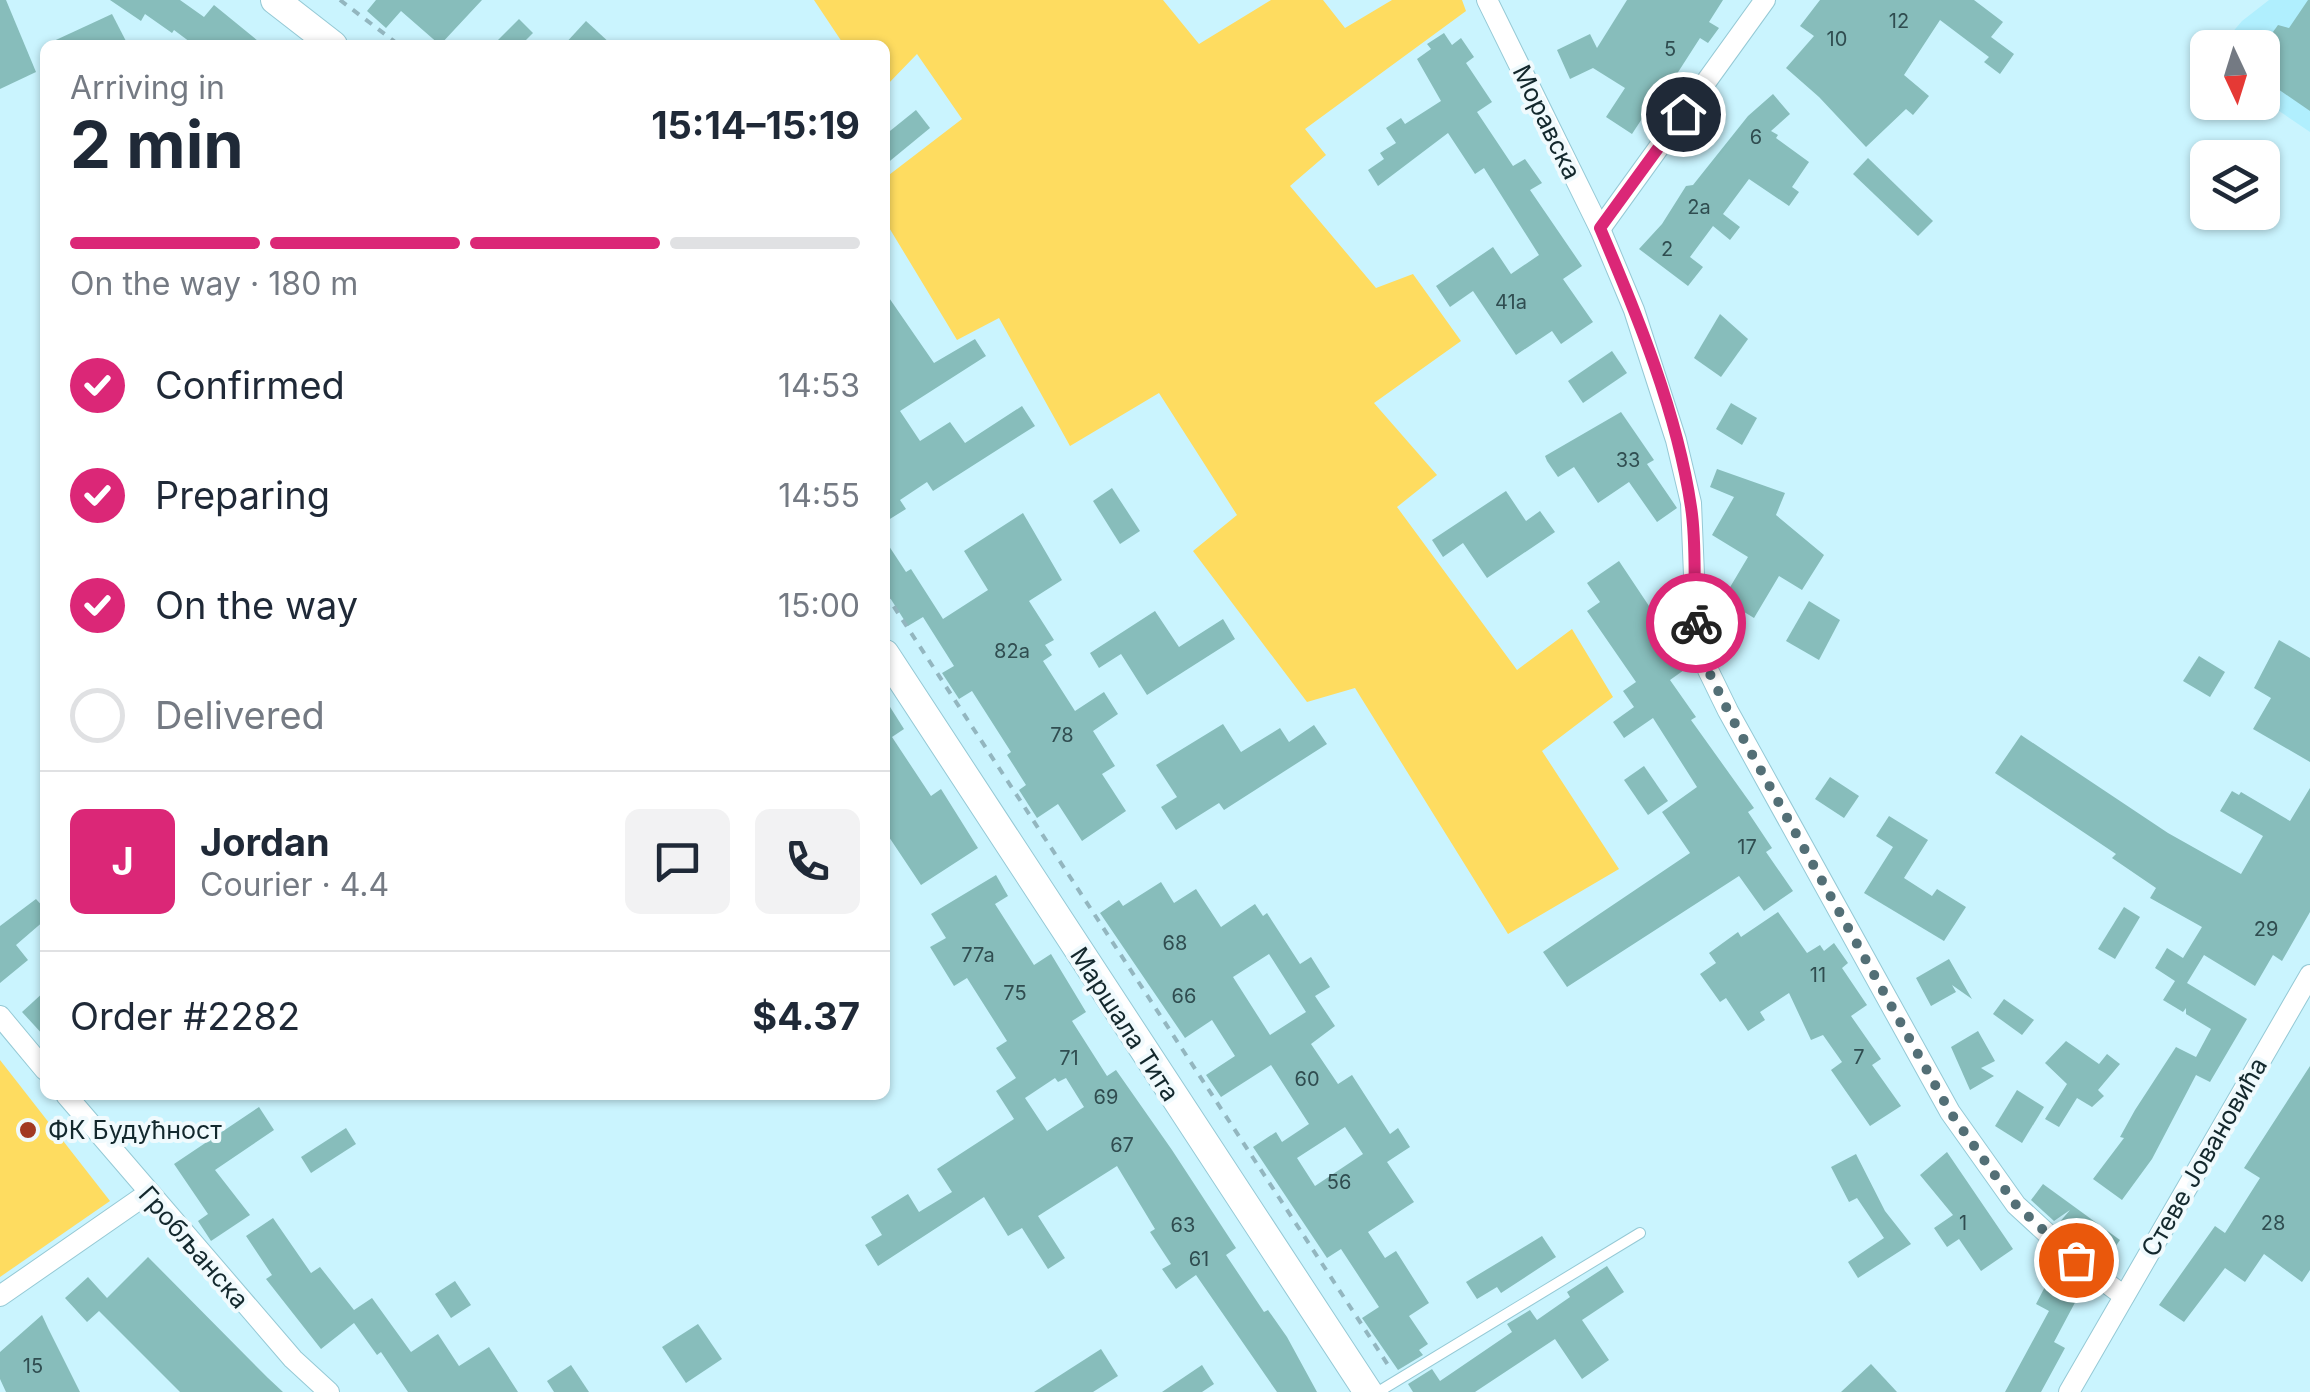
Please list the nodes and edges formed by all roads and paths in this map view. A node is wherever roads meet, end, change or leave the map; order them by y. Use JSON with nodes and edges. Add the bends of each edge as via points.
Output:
{"nodes":[{"id":1,"x":275,"y":0,"type":"edge"},
{"id":2,"x":340,"y":0,"type":"edge"},
{"id":3,"x":1487,"y":0,"type":"edge"},
{"id":4,"x":1765,"y":0,"type":"edge"},
{"id":5,"x":326,"y":40,"type":"edge"},
{"id":6,"x":392,"y":40,"type":"edge"},
{"id":7,"x":1600,"y":228,"type":"junction"},
{"id":8,"x":890,"y":601,"type":"edge"},
{"id":9,"x":890,"y":662,"type":"edge"},
{"id":10,"x":2310,"y":975,"type":"edge"},
{"id":11,"x":0,"y":1016,"type":"edge"},
{"id":12,"x":40,"y":1064,"type":"edge"},
{"id":13,"x":70,"y":1100,"type":"edge"},
{"id":14,"x":147,"y":1194,"type":"junction"},
{"id":15,"x":1640,"y":1232,"type":"dead end"},
{"id":16,"x":0,"y":1296,"type":"edge"},
{"id":17,"x":2124,"y":1296,"type":"junction"},
{"id":18,"x":1398,"y":1380,"type":"junction"},
{"id":19,"x":329,"y":1392,"type":"edge"},
{"id":20,"x":1368,"y":1392,"type":"edge"},
{"id":21,"x":1378,"y":1392,"type":"edge"},
{"id":22,"x":2068,"y":1392,"type":"edge"}],
"edges":[{"from":1,"to":5,"type":"main road"},
{"from":2,"to":6,"type":"path"},
{"from":3,"to":7,"type":"street","name":"Моравска"},
{"from":4,"to":7,"type":"street"},
{"from":7,"to":17,"type":"street","name":"Моравска","via":[[1676,440],[1694,532],[1696,622],[1721,698],[1950,1112],[2016,1205]]},
{"from":8,"to":18,"type":"path"},
{"from":9,"to":20,"type":"main road","name":"Маршала Тита"},
{"from":10,"to":17,"type":"street","name":"Стеве Јовановића"},
{"from":11,"to":12,"type":"street"},
{"from":13,"to":14,"type":"street","name":"Гробљанска"},
{"from":14,"to":16,"type":"street"},
{"from":14,"to":19,"type":"street","name":"Гробљанска"},
{"from":15,"to":18,"type":"lane"},
{"from":17,"to":22,"type":"street","name":"Стеве Јовановића"},
{"from":18,"to":21,"type":"lane"}]}
